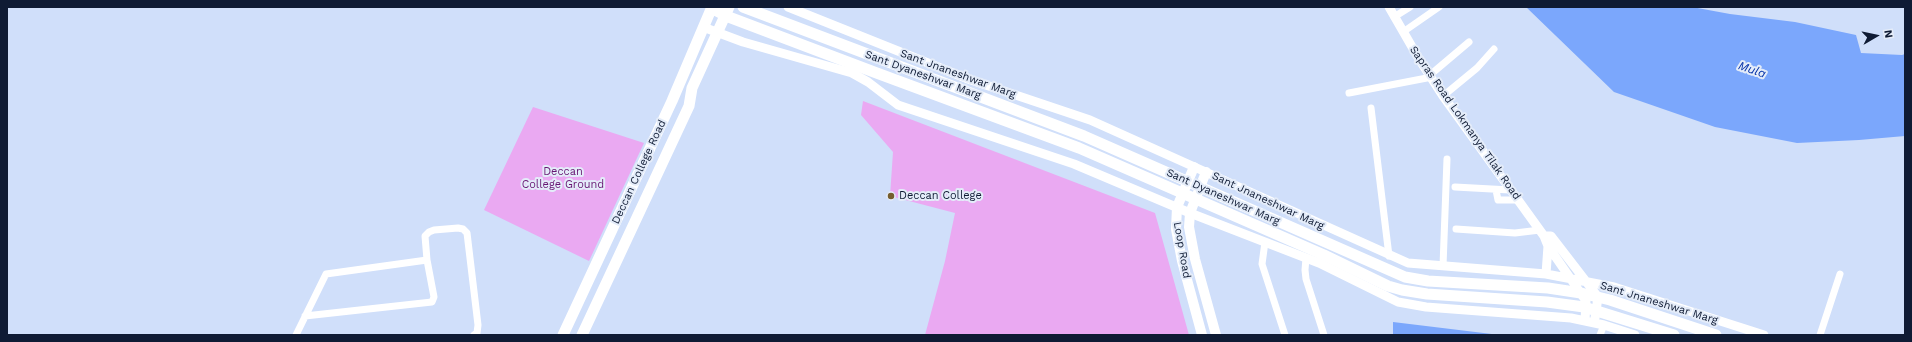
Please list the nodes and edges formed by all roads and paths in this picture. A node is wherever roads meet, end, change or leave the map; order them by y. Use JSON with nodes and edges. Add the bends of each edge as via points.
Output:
{"nodes":[{"id":1,"x":743,"y":7,"type":"edge"},
{"id":2,"x":788,"y":7,"type":"edge"},
{"id":3,"x":1389,"y":7,"type":"edge"},
{"id":4,"x":1410,"y":7,"type":"edge"},
{"id":5,"x":1439,"y":7,"type":"edge"},
{"id":6,"x":712,"y":8,"type":"edge"},
{"id":7,"x":728,"y":11,"type":"edge"},
{"id":8,"x":1394,"y":17,"type":"junction"},
{"id":9,"x":703,"y":27,"type":"junction"},
{"id":10,"x":1403,"y":32,"type":"junction"},
{"id":11,"x":718,"y":33,"type":"junction"},
{"id":12,"x":1469,"y":42,"type":"dead end"},
{"id":13,"x":1494,"y":49,"type":"dead end"},
{"id":14,"x":874,"y":72,"type":"junction"},
{"id":15,"x":1431,"y":76,"type":"junction"},
{"id":16,"x":868,"y":82,"type":"junction"},
{"id":17,"x":1349,"y":93,"type":"dead end"},
{"id":18,"x":1443,"y":96,"type":"junction"},
{"id":19,"x":1370,"y":108,"type":"dead end"},
{"id":20,"x":1448,"y":159,"type":"dead end"},
{"id":21,"x":1194,"y":167,"type":"junction"},
{"id":22,"x":1206,"y":172,"type":"junction"},
{"id":23,"x":1188,"y":182,"type":"junction"},
{"id":24,"x":1200,"y":187,"type":"junction"},
{"id":25,"x":1454,"y":187,"type":"dead end"},
{"id":26,"x":1496,"y":190,"type":"junction"},
{"id":27,"x":1510,"y":190,"type":"junction"},
{"id":28,"x":1182,"y":194,"type":"junction"},
{"id":29,"x":1195,"y":199,"type":"junction"},
{"id":30,"x":1518,"y":200,"type":"junction"},
{"id":31,"x":1177,"y":207,"type":"junction"},
{"id":32,"x":1190,"y":213,"type":"junction"},
{"id":33,"x":1456,"y":230,"type":"dead end"},
{"id":34,"x":1542,"y":233,"type":"junction"},
{"id":35,"x":1265,"y":242,"type":"junction"},
{"id":36,"x":1548,"y":246,"type":"junction"},
{"id":37,"x":1389,"y":256,"type":"junction"},
{"id":38,"x":1306,"y":258,"type":"junction"},
{"id":39,"x":427,"y":260,"type":"junction"},
{"id":40,"x":1443,"y":266,"type":"junction"},
{"id":41,"x":1546,"y":274,"type":"junction"},
{"id":42,"x":1840,"y":274,"type":"dead end"},
{"id":43,"x":1570,"y":278,"type":"junction"},
{"id":44,"x":1587,"y":282,"type":"junction"},
{"id":45,"x":1581,"y":293,"type":"junction"},
{"id":46,"x":1598,"y":297,"type":"junction"},
{"id":47,"x":1592,"y":309,"type":"junction"},
{"id":48,"x":305,"y":316,"type":"junction"},
{"id":49,"x":1590,"y":322,"type":"junction"},
{"id":50,"x":1604,"y":325,"type":"junction"},
{"id":51,"x":296,"y":335,"type":"edge"},
{"id":52,"x":474,"y":335,"type":"edge"},
{"id":53,"x":563,"y":335,"type":"edge"},
{"id":54,"x":582,"y":335,"type":"edge"},
{"id":55,"x":1202,"y":335,"type":"edge"},
{"id":56,"x":1216,"y":335,"type":"edge"},
{"id":57,"x":1285,"y":335,"type":"edge"},
{"id":58,"x":1324,"y":335,"type":"edge"},
{"id":59,"x":1600,"y":335,"type":"edge"},
{"id":60,"x":1635,"y":335,"type":"edge"},
{"id":61,"x":1674,"y":335,"type":"edge"},
{"id":62,"x":1716,"y":335,"type":"edge"},
{"id":63,"x":1764,"y":335,"type":"edge"},
{"id":64,"x":1820,"y":335,"type":"edge"}],
"edges":[{"from":1,"to":23,"type":"main road","name":"Sant Dyaneshwar Marg","via":[[1084,136]]},
{"from":2,"to":21,"type":"street","name":"Sant Jnaneshwar Marg","via":[[968,79],[1090,120]]},
{"from":3,"to":8,"type":"street","name":"Sapras Road Lokmanya Tilak Road"},
{"from":4,"to":8,"type":"street"},
{"from":5,"to":10,"type":"street"},
{"from":6,"to":7,"type":"main road","name":"Sant Dyaneshwar Marg"},
{"from":6,"to":9,"type":"main road","name":"Deccan College Road"},
{"from":7,"to":11,"type":"main road","name":"Deccan College Road"},
{"from":7,"to":14,"type":"main road","name":"Sant Dyaneshwar Marg"},
{"from":8,"to":10,"type":"street","name":"Sapras Road Lokmanya Tilak Road"},
{"from":9,"to":11,"type":"street"},
{"from":9,"to":53,"type":"main road","name":"Deccan College Road","via":[[669,107]]},
{"from":10,"to":15,"type":"street","name":"Sapras Road Lokmanya Tilak Road"},
{"from":11,"to":16,"type":"street","via":[[852,73]]},
{"from":11,"to":54,"type":"main road","name":"Deccan College Road","via":[[692,88],[689,106]]},
{"from":12,"to":15,"type":"street"},
{"from":13,"to":18,"type":"street","via":[[1477,68]]},
{"from":14,"to":16,"type":"main road"},
{"from":14,"to":28,"type":"main road","name":"Sant Dyaneshwar Marg","via":[[1080,148]]},
{"from":15,"to":17,"type":"street"},
{"from":15,"to":18,"type":"street","name":"Sapras Road Lokmanya Tilak Road"},
{"from":16,"to":31,"type":"street","via":[[898,105],[1074,164]]},
{"from":18,"to":27,"type":"street","name":"Sapras Road Lokmanya Tilak Road"},
{"from":19,"to":37,"type":"street"},
{"from":20,"to":40,"type":"street"},
{"from":21,"to":22,"type":"street","name":"Sant Jnaneshwar Marg"},
{"from":21,"to":23,"type":"main road","name":"Loop Road"},
{"from":22,"to":24,"type":"main road","name":"Loop Road"},
{"from":22,"to":37,"type":"street","name":"Sant Jnaneshwar Marg"},
{"from":23,"to":24,"type":"main road","name":"Sant Dyaneshwar Marg"},
{"from":23,"to":28,"type":"main road","name":"Loop Road"},
{"from":24,"to":29,"type":"main road","name":"Loop Road"},
{"from":24,"to":45,"type":"main road","name":"Sant Dyaneshwar Marg","via":[[1405,277]]},
{"from":25,"to":26,"type":"street"},
{"from":26,"to":27,"type":"street"},
{"from":26,"to":30,"type":"street","via":[[1498,200]]},
{"from":27,"to":30,"type":"street","name":"Sapras Road Lokmanya Tilak Road"},
{"from":28,"to":29,"type":"main road","name":"Sant Dyaneshwar Marg"},
{"from":28,"to":31,"type":"main road","name":"Loop Road"},
{"from":29,"to":32,"type":"main road","name":"Loop Road"},
{"from":29,"to":47,"type":"main road","name":"Sant Dyaneshwar Marg","via":[[1402,290],[1547,302]]},
{"from":30,"to":34,"type":"street","name":"Sapras Road Lokmanya Tilak Road"},
{"from":31,"to":32,"type":"street"},
{"from":31,"to":55,"type":"main road","name":"Loop Road","via":[[1176,229],[1182,262]]},
{"from":32,"to":35,"type":"street"},
{"from":32,"to":56,"type":"main road","name":"Loop Road","via":[[1189,227],[1195,258]]},
{"from":33,"to":34,"type":"street"},
{"from":34,"to":36,"type":"street","name":"Sapras Road Lokmanya Tilak Road"},
{"from":34,"to":44,"type":"street","name":"Sapras Road Lokmanya Tilak Road","via":[[1551,236]]},
{"from":35,"to":38,"type":"street"},
{"from":35,"to":57,"type":"street","via":[[1262,264]]},
{"from":36,"to":41,"type":"street"},
{"from":36,"to":43,"type":"street","name":"Sapras Road Lokmanya Tilak Road"},
{"from":37,"to":40,"type":"street","name":"Sant Jnaneshwar Marg","via":[[1408,263]]},
{"from":38,"to":49,"type":"street","via":[[1384,296],[1410,305]]},
{"from":38,"to":58,"type":"street","via":[[1306,279]]},
{"from":39,"to":48,"type":"street","via":[[326,274]]},
{"from":39,"to":48,"type":"street","via":[[434,297],[432,302]]},
{"from":39,"to":52,"type":"street","via":[[425,236],[428,232],[458,228],[467,233],[478,325],[477,333]]},
{"from":40,"to":41,"type":"street","name":"Sant Jnaneshwar Marg"},
{"from":41,"to":43,"type":"street","name":"Sant Jnaneshwar Marg"},
{"from":42,"to":64,"type":"street"},
{"from":43,"to":44,"type":"street","name":"Sant Jnaneshwar Marg"},
{"from":43,"to":45,"type":"street","name":"Sapras Road Lokmanya Tilak Road"},
{"from":44,"to":46,"type":"street","name":"Sapras Road Lokmanya Tilak Road"},
{"from":44,"to":63,"type":"street","name":"Sant Jnaneshwar Marg","via":[[1614,287]]},
{"from":45,"to":46,"type":"main road","name":"Sant Dyaneshwar Marg"},
{"from":45,"to":47,"type":"street","name":"Sapras Road Lokmanya Tilak Road"},
{"from":46,"to":47,"type":"street"},
{"from":46,"to":62,"type":"main road","name":"Sant Dyaneshwar Marg"},
{"from":47,"to":49,"type":"street"},
{"from":47,"to":61,"type":"main road","name":"Sant Dyaneshwar Marg"},
{"from":48,"to":51,"type":"street"},
{"from":49,"to":50,"type":"street"},
{"from":50,"to":59,"type":"street"},
{"from":50,"to":60,"type":"street"}]}
